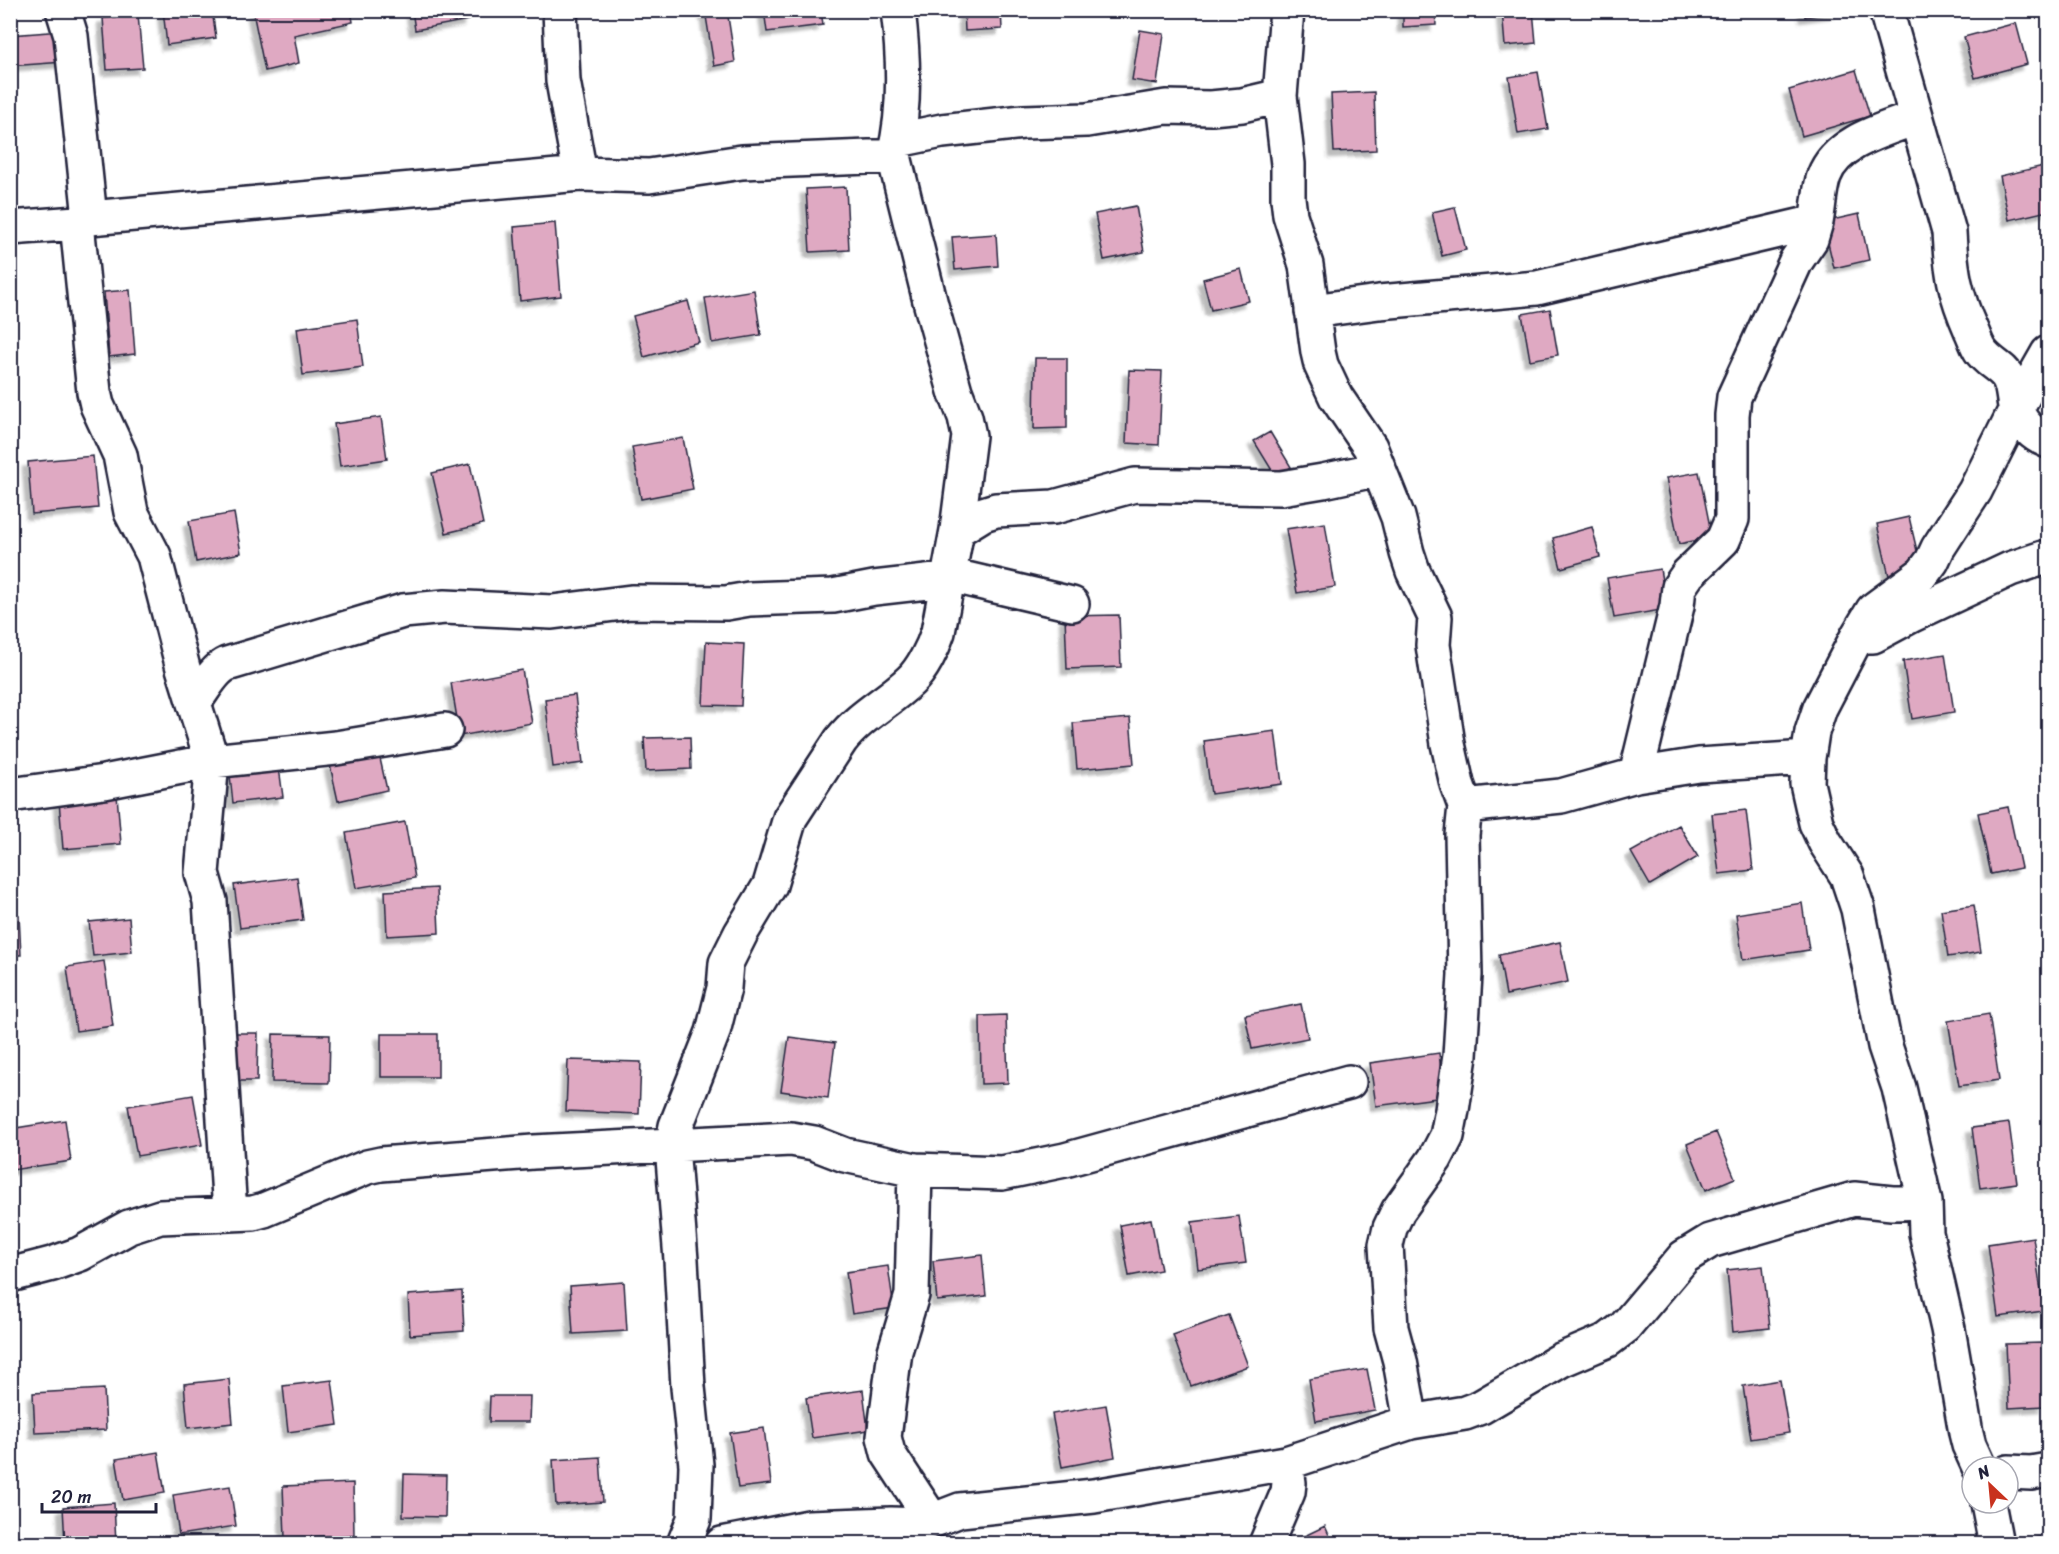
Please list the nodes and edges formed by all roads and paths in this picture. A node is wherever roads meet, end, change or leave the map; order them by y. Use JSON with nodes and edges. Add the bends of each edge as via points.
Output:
{"nodes":[{"id":1,"x":63,"y":10,"type":"edge"},
{"id":2,"x":560,"y":10,"type":"edge"},
{"id":3,"x":898,"y":10,"type":"edge"},
{"id":4,"x":1287,"y":10,"type":"edge"},
{"id":5,"x":1886,"y":10,"type":"edge"},
{"id":6,"x":1280,"y":96,"type":"junction"},
{"id":7,"x":1915,"y":118,"type":"junction"},
{"id":8,"x":896,"y":148,"type":"junction"},
{"id":9,"x":580,"y":174,"type":"junction"},
{"id":10,"x":84,"y":221,"type":"junction"},
{"id":11,"x":1816,"y":222,"type":"junction"},
{"id":12,"x":10,"y":228,"type":"edge"},
{"id":13,"x":1312,"y":311,"type":"junction"},
{"id":14,"x":2049,"y":353,"type":"edge"},
{"id":15,"x":2016,"y":409,"type":"junction"},
{"id":16,"x":2049,"y":441,"type":"edge"},
{"id":17,"x":1379,"y":469,"type":"junction"},
{"id":18,"x":957,"y":530,"type":"junction"},
{"id":19,"x":2049,"y":559,"type":"edge"},
{"id":20,"x":949,"y":579,"type":"junction"},
{"id":21,"x":1072,"y":604,"type":"dead end"},
{"id":22,"x":1858,"y":635,"type":"junction"},
{"id":23,"x":194,"y":702,"type":"junction"},
{"id":24,"x":445,"y":730,"type":"dead end"},
{"id":25,"x":1808,"y":758,"type":"junction"},
{"id":26,"x":212,"y":761,"type":"junction"},
{"id":27,"x":1636,"y":775,"type":"junction"},
{"id":28,"x":10,"y":795,"type":"edge"},
{"id":29,"x":1465,"y":806,"type":"junction"},
{"id":30,"x":1349,"y":1082,"type":"dead end"},
{"id":31,"x":672,"y":1146,"type":"junction"},
{"id":32,"x":915,"y":1170,"type":"junction"},
{"id":33,"x":1925,"y":1202,"type":"junction"},
{"id":34,"x":230,"y":1213,"type":"junction"},
{"id":35,"x":10,"y":1275,"type":"edge"},
{"id":36,"x":1411,"y":1422,"type":"junction"},
{"id":37,"x":1973,"y":1455,"type":"edge"},
{"id":38,"x":1286,"y":1463,"type":"junction"},
{"id":39,"x":2049,"y":1470,"type":"edge"},
{"id":40,"x":2020,"y":1473,"type":"edge"},
{"id":41,"x":1990,"y":1515,"type":"edge"},
{"id":42,"x":932,"y":1530,"type":"edge"},
{"id":43,"x":684,"y":1544,"type":"edge"},
{"id":44,"x":722,"y":1544,"type":"edge"},
{"id":45,"x":1266,"y":1544,"type":"edge"},
{"id":46,"x":1996,"y":1544,"type":"edge"}],
"edges":[{"from":1,"to":10,"type":"street","via":[[71,36]]},
{"from":2,"to":9,"type":"street","via":[[563,81]]},
{"from":3,"to":8,"type":"street","via":[[903,55]]},
{"from":4,"to":6,"type":"street"},
{"from":5,"to":7,"type":"street"},
{"from":6,"to":8,"type":"street","via":[[1242,105],[1166,107],[1087,120],[942,131]]},
{"from":6,"to":13,"type":"street","via":[[1290,215],[1306,265]]},
{"from":7,"to":11,"type":"street","via":[[1858,141],[1841,153],[1824,177]]},
{"from":7,"to":15,"type":"street","via":[[1949,232],[1959,302],[1980,350],[2008,378]]},
{"from":8,"to":9,"type":"street","via":[[742,162],[649,176]]},
{"from":8,"to":18,"type":"street","via":[[934,315],[969,436]]},
{"from":9,"to":10,"type":"street"},
{"from":10,"to":12,"type":"street"},
{"from":10,"to":23,"type":"street","via":[[96,399],[120,455],[131,512],[156,564]]},
{"from":11,"to":13,"type":"street","via":[[1538,288]]},
{"from":11,"to":27,"type":"street","via":[[1734,397],[1732,519],[1723,540],[1679,587]]},
{"from":13,"to":17,"type":"street","via":[[1321,365]]},
{"from":14,"to":15,"type":"street"},
{"from":15,"to":16,"type":"street","via":[[2028,428]]},
{"from":15,"to":22,"type":"street","via":[[1975,491],[1932,561],[1923,573],[1873,610]]},
{"from":17,"to":18,"type":"street","via":[[1281,488],[1135,485],[1054,507],[996,510]]},
{"from":17,"to":29,"type":"street","via":[[1410,562],[1435,617],[1433,645],[1447,734]]},
{"from":18,"to":20,"type":"street"},
{"from":19,"to":22,"type":"street","via":[[2010,569],[1873,636]]},
{"from":20,"to":21,"type":"street","via":[[962,578]]},
{"from":20,"to":23,"type":"street","via":[[833,596],[726,603],[631,602],[552,612],[445,607],[403,611],[227,663],[216,671]]},
{"from":20,"to":31,"type":"street","via":[[935,641],[916,674],[845,735],[790,818],[770,885],[726,963],[713,1032],[676,1126]]},
{"from":22,"to":25,"type":"street","via":[[1820,708]]},
{"from":23,"to":26,"type":"street"},
{"from":24,"to":26,"type":"street","via":[[336,748]]},
{"from":25,"to":27,"type":"street","via":[[1699,765]]},
{"from":25,"to":33,"type":"street","via":[[1807,783],[1816,823],[1847,876],[1855,900],[1885,1046],[1899,1088]]},
{"from":26,"to":28,"type":"street"},
{"from":26,"to":34,"type":"street","via":[[202,873],[210,901]]},
{"from":27,"to":29,"type":"street","via":[[1561,796]]},
{"from":29,"to":36,"type":"street","via":[[1465,975],[1452,1110],[1447,1136],[1398,1211],[1386,1245],[1391,1328]]},
{"from":30,"to":32,"type":"street","via":[[1065,1160],[1002,1173]]},
{"from":31,"to":32,"type":"street","via":[[791,1139]]},
{"from":31,"to":34,"type":"street","via":[[381,1164],[264,1210]]},
{"from":31,"to":43,"type":"street","via":[[696,1465],[694,1520]]},
{"from":32,"to":42,"type":"street","via":[[912,1295],[895,1351],[884,1437],[888,1453]]},
{"from":33,"to":36,"type":"street","via":[[1854,1199],[1710,1241],[1684,1257],[1625,1326],[1608,1340],[1561,1360],[1481,1407]]},
{"from":33,"to":37,"type":"street","via":[[1926,1233]]},
{"from":34,"to":35,"type":"street","via":[[160,1217],[141,1222],[80,1254]]},
{"from":36,"to":38,"type":"street"},
{"from":38,"to":42,"type":"street","via":[[1094,1496],[960,1510]]},
{"from":38,"to":45,"type":"street","via":[[1288,1492]]},
{"from":39,"to":40,"type":"street"},
{"from":41,"to":46,"type":"street"},
{"from":42,"to":44,"type":"street","via":[[891,1524],[809,1527]]}]}
